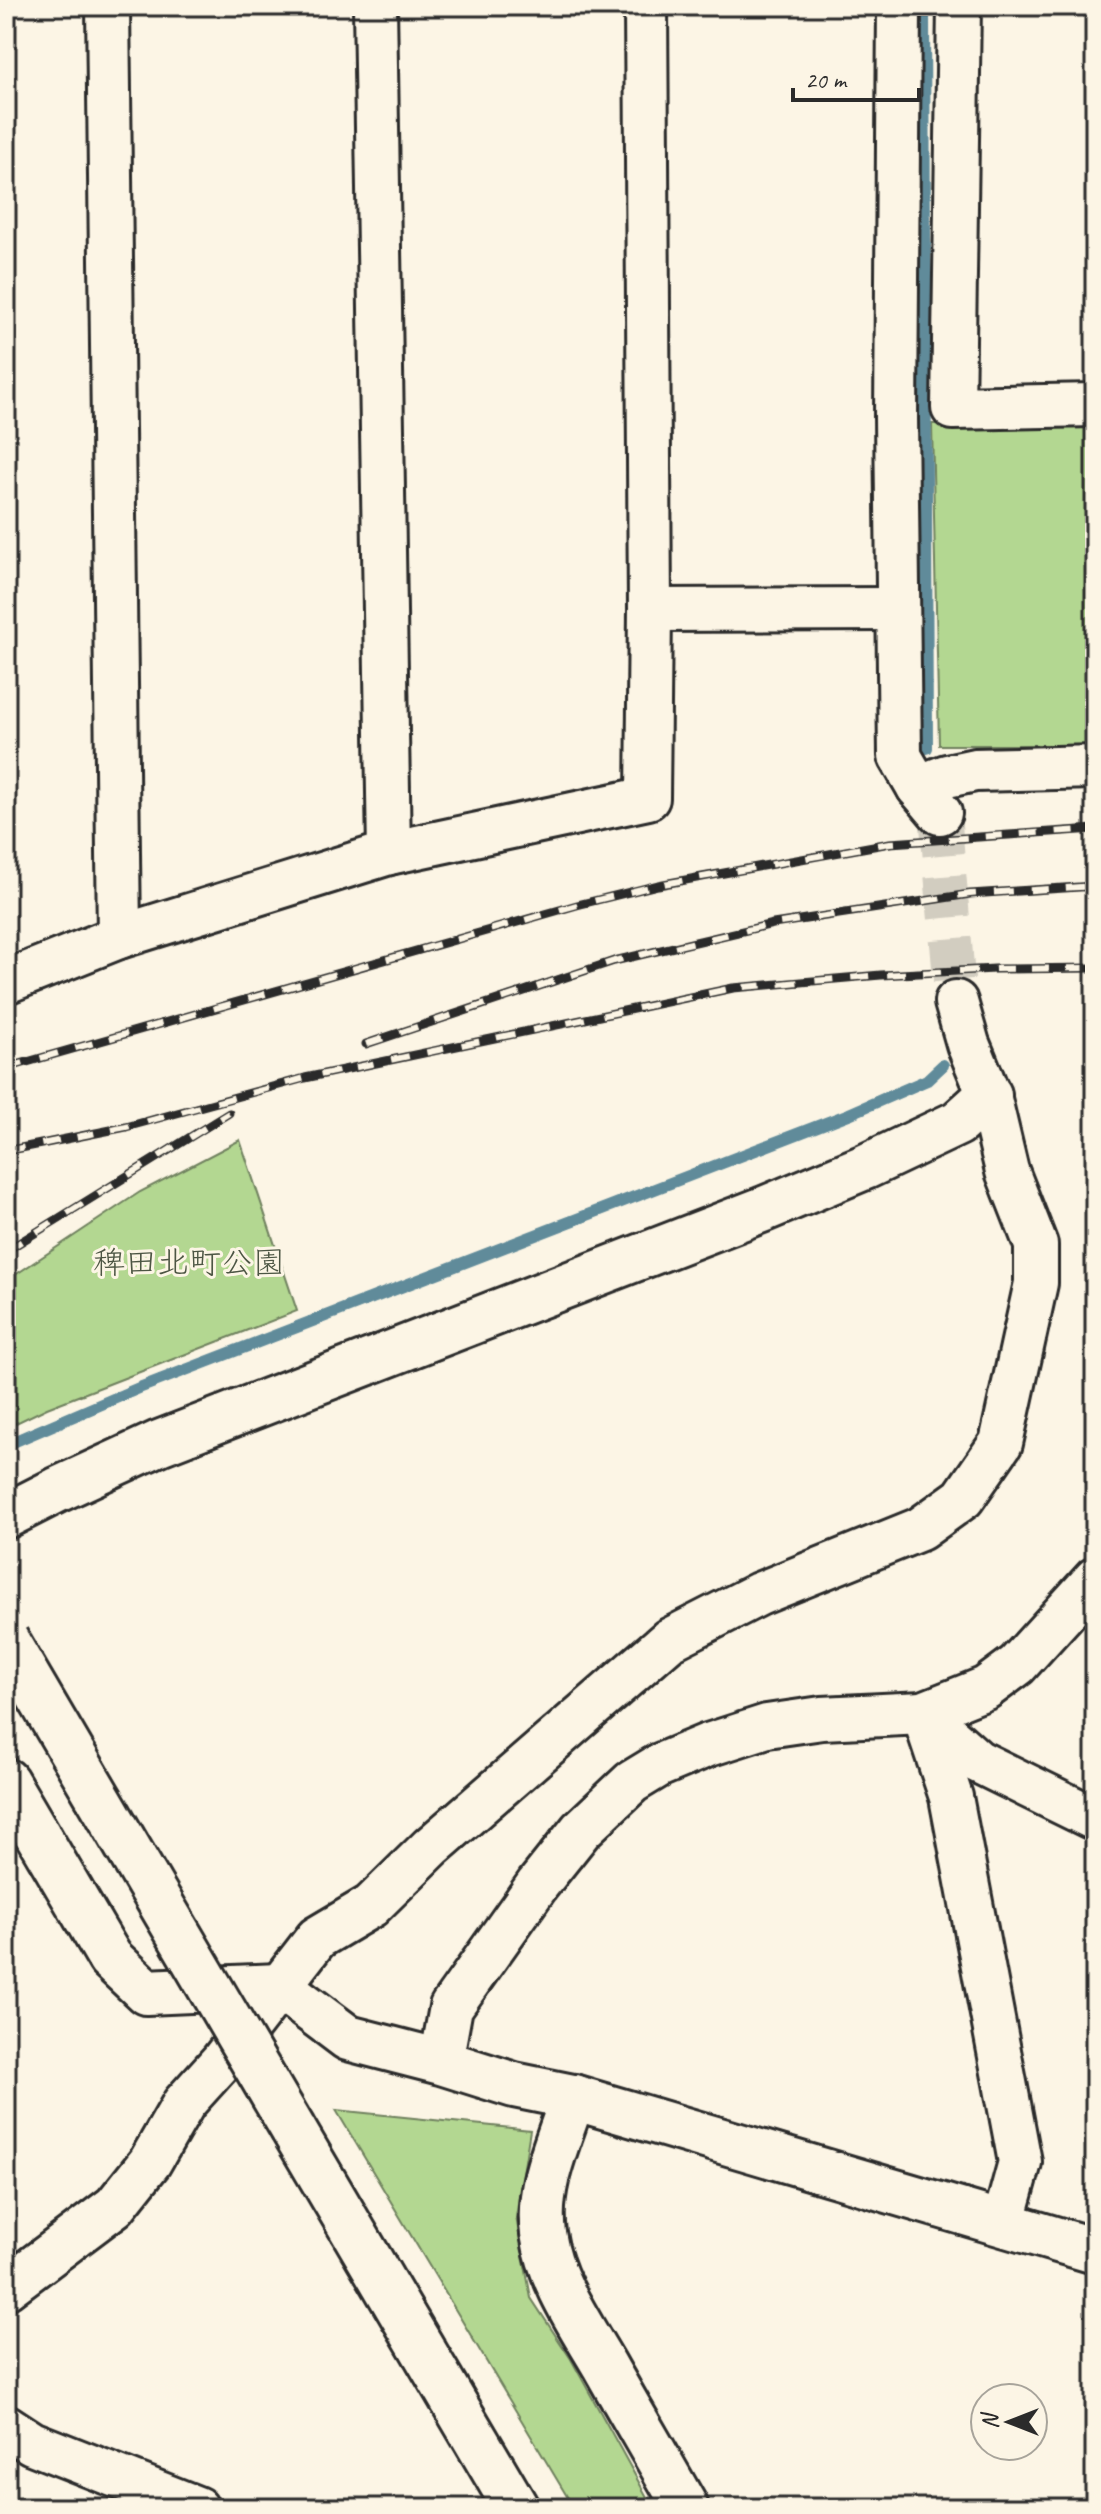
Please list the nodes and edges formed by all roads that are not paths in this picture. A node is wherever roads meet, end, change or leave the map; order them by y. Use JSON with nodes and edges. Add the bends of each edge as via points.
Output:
{"nodes":[{"id":1,"x":108,"y":6,"type":"edge"},
{"id":2,"x":375,"y":6,"type":"edge"},
{"id":3,"x":646,"y":6,"type":"edge"},
{"id":4,"x":899,"y":6,"type":"edge"},
{"id":5,"x":959,"y":6,"type":"edge"},
{"id":6,"x":1095,"y":405,"type":"edge"},
{"id":7,"x":898,"y":609,"type":"junction"},
{"id":8,"x":650,"y":610,"type":"junction"},
{"id":9,"x":1095,"y":767,"type":"edge"},
{"id":10,"x":389,"y":853,"type":"junction"},
{"id":11,"x":119,"y":937,"type":"junction"},
{"id":12,"x":6,"y":982,"type":"edge"},
{"id":13,"x":956,"y":1002,"type":"tunnel mouth"},
{"id":14,"x":989,"y":1095,"type":"junction"},
{"id":15,"x":6,"y":1516,"type":"edge"},
{"id":16,"x":1095,"y":1579,"type":"edge"},
{"id":17,"x":6,"y":1640,"type":"edge"},
{"id":18,"x":923,"y":1713,"type":"junction"},
{"id":19,"x":6,"y":1781,"type":"edge"},
{"id":20,"x":1095,"y":1819,"type":"edge"},
{"id":21,"x":279,"y":1986,"type":"junction"},
{"id":22,"x":441,"y":2062,"type":"junction"},
{"id":23,"x":573,"y":2097,"type":"junction"},
{"id":24,"x":1003,"y":2224,"type":"junction"},
{"id":25,"x":1095,"y":2251,"type":"edge"},
{"id":26,"x":6,"y":2288,"type":"edge"},
{"id":27,"x":6,"y":2426,"type":"edge"},
{"id":28,"x":197,"y":2508,"type":"edge"},
{"id":29,"x":516,"y":2508,"type":"edge"},
{"id":30,"x":686,"y":2508,"type":"edge"}],
"edges":[{"from":1,"to":11,"type":"street"},
{"from":2,"to":10,"type":"street"},
{"from":3,"to":8,"type":"street"},
{"from":4,"to":7,"type":"street"},
{"from":5,"to":6,"type":"street","via":[[953,408]]},
{"from":7,"to":8,"type":"street"},
{"from":7,"to":9,"type":"street","via":[[900,756],[929,800],[947,776],[975,770]]},
{"from":8,"to":10,"type":"street","via":[[648,798]]},
{"from":10,"to":11,"type":"street"},
{"from":11,"to":12,"type":"street"},
{"from":13,"to":14,"type":"street"},
{"from":14,"to":15,"type":"street","via":[[958,1123],[865,1167],[159,1443]]},
{"from":14,"to":21,"type":"street","via":[[1007,1171],[1036,1245],[1036,1283],[1001,1443],[963,1498],[920,1529],[759,1594],[669,1640],[431,1847],[371,1906],[317,1938]]},
{"from":16,"to":18,"type":"street","via":[[1017,1665],[986,1688]]},
{"from":17,"to":29,"type":"street","bridge":true},
{"from":18,"to":20,"type":"street","via":[[977,1761]]},
{"from":18,"to":22,"type":"street","via":[[767,1726],[708,1745],[632,1782],[581,1830],[451,2007]]},
{"from":18,"to":24,"type":"street","via":[[951,1797],[1020,2162]]},
{"from":19,"to":21,"type":"street","via":[[110,1958],[146,1992]]},
{"from":21,"to":22,"type":"street","via":[[348,2038]]},
{"from":21,"to":26,"type":"street","via":[[184,2103],[150,2162],[115,2206]]},
{"from":22,"to":23,"type":"street"},
{"from":23,"to":24,"type":"street"},
{"from":23,"to":30,"type":"street","via":[[543,2194],[542,2231],[550,2265]]},
{"from":24,"to":25,"type":"street"},
{"from":27,"to":28,"type":"street","via":[[32,2443]]}]}
